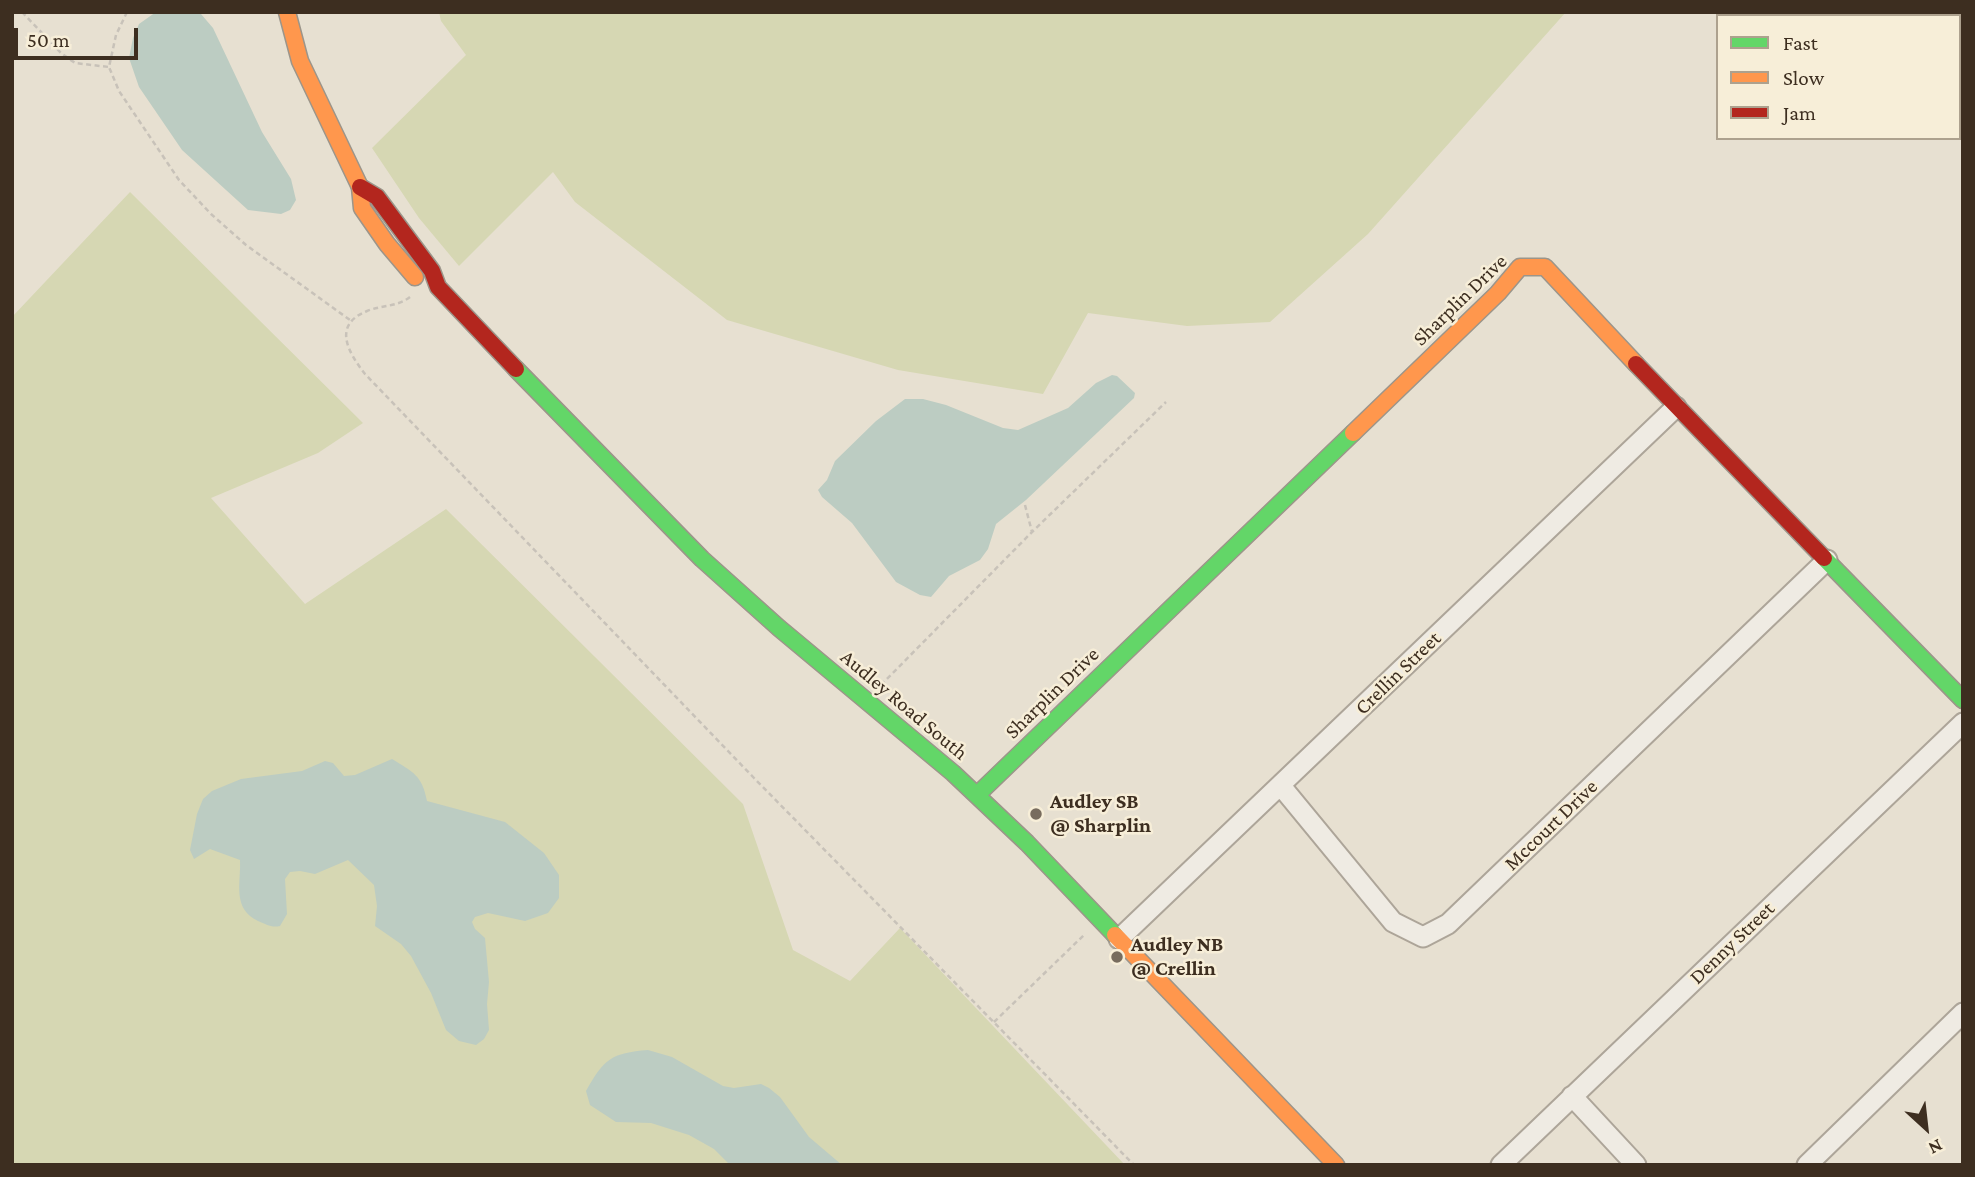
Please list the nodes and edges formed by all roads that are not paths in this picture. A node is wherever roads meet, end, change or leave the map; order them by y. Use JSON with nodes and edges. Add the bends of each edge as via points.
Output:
{"nodes":[{"id":1,"x":287,"y":12,"type":"edge"},
{"id":2,"x":360,"y":187,"type":"junction"},
{"id":3,"x":438,"y":287,"type":"junction"},
{"id":4,"x":1676,"y":407,"type":"junction"},
{"id":5,"x":1827,"y":561,"type":"junction"},
{"id":6,"x":1963,"y":699,"type":"edge"},
{"id":7,"x":1963,"y":723,"type":"edge"},
{"id":8,"x":1281,"y":786,"type":"junction"},
{"id":9,"x":977,"y":795,"type":"junction"},
{"id":10,"x":1119,"y":939,"type":"junction"},
{"id":11,"x":1963,"y":1013,"type":"edge"},
{"id":12,"x":1572,"y":1096,"type":"junction"},
{"id":13,"x":1336,"y":1165,"type":"edge"},
{"id":14,"x":1501,"y":1165,"type":"edge"},
{"id":15,"x":1636,"y":1165,"type":"edge"},
{"id":16,"x":1807,"y":1165,"type":"edge"}],
"edges":[{"from":1,"to":2,"type":"street","name":"Audley Road South","via":[[300,61]]},
{"from":2,"to":3,"type":"street","name":"Audley Road South","via":[[377,197],[432,271]]},
{"from":2,"to":3,"type":"street","name":"Audley Road South","via":[[362,208],[387,244],[420,283]]},
{"from":3,"to":9,"type":"street","name":"Audley Road South","via":[[702,559]]},
{"from":4,"to":5,"type":"street","name":"Sharplin Drive"},
{"from":4,"to":8,"type":"street","name":"Crellin Street"},
{"from":4,"to":9,"type":"street","name":"Sharplin Drive","via":[[1545,267],[1521,267]]},
{"from":5,"to":6,"type":"street","name":"Sharplin Drive"},
{"from":5,"to":8,"type":"street","name":"Mccourt Drive","via":[[1448,924],[1423,937],[1393,922]]},
{"from":7,"to":12,"type":"street","name":"Denny Street"},
{"from":8,"to":10,"type":"street","name":"Crellin Street"},
{"from":9,"to":10,"type":"street","name":"Audley Road South"},
{"from":10,"to":13,"type":"street","name":"Audley Road South"},
{"from":11,"to":16,"type":"street"},
{"from":12,"to":14,"type":"street","name":"Denny Street"},
{"from":12,"to":15,"type":"street"}]}
